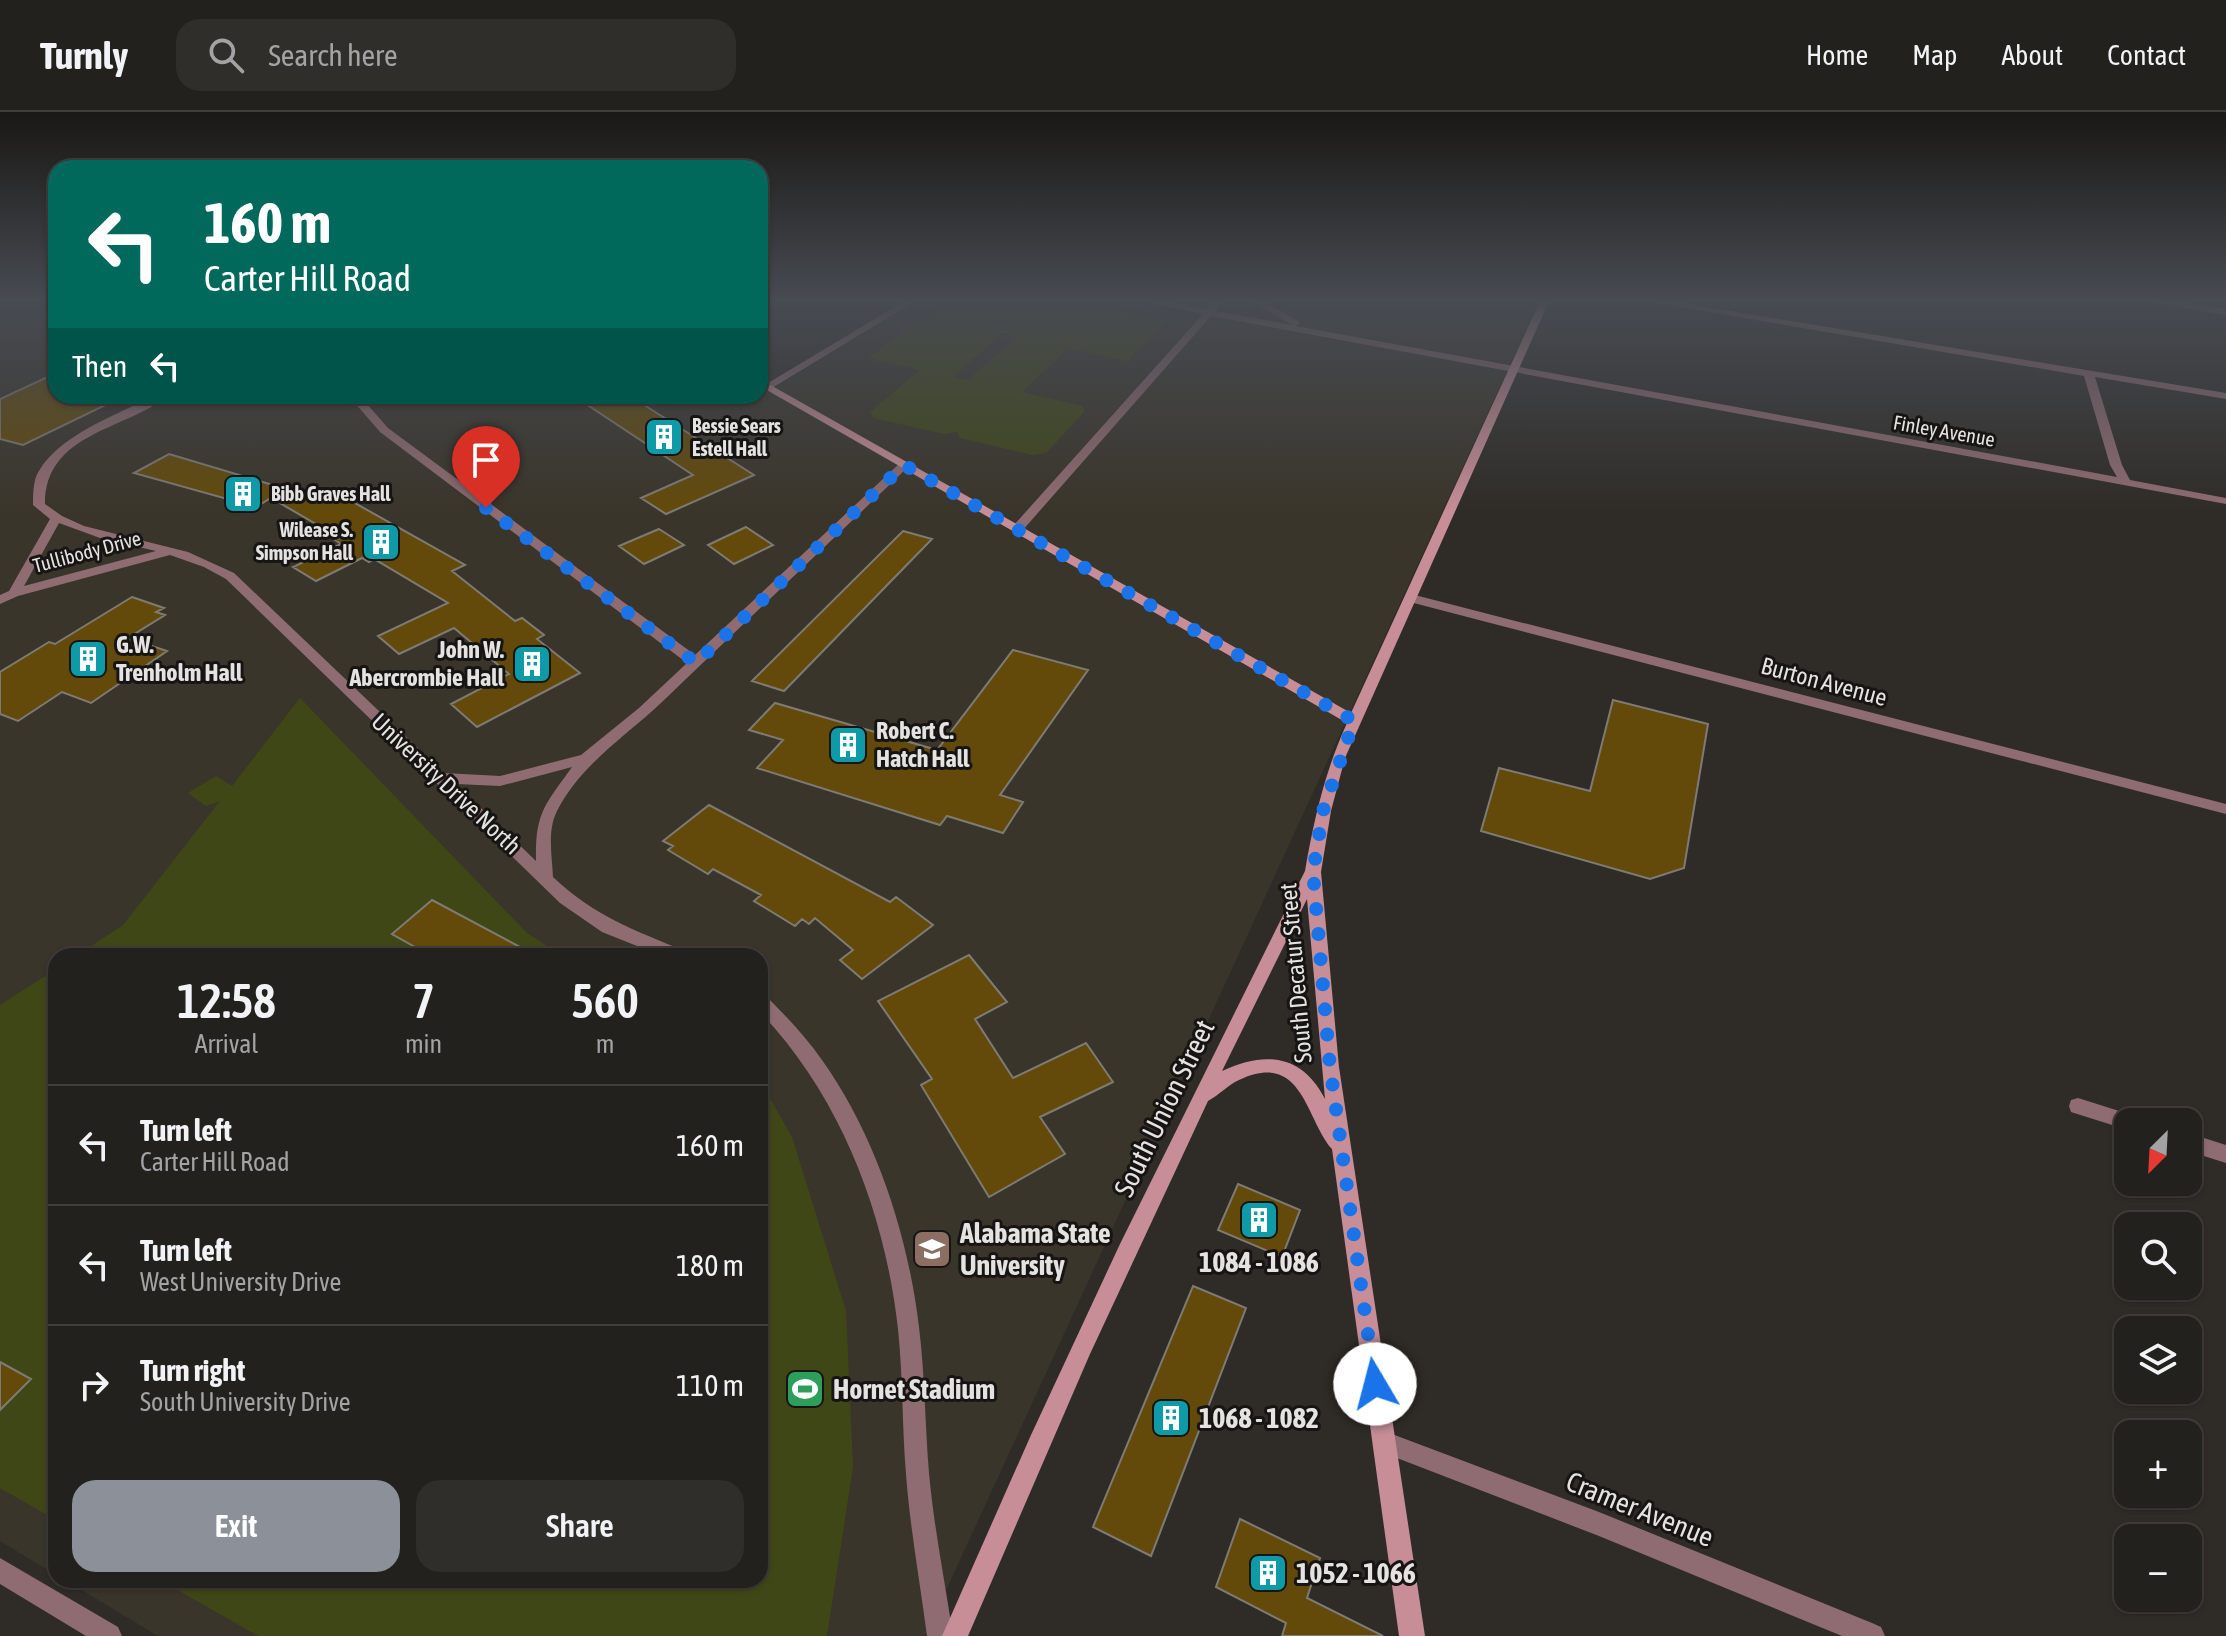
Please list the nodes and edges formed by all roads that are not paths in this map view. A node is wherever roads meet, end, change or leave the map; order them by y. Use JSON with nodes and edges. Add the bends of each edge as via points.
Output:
{"nodes":[{"id":1,"x":789,"y":370,"type":"edge"},
{"id":2,"x":1158,"y":370,"type":"edge"},
{"id":3,"x":1508,"y":370,"type":"edge"},
{"id":4,"x":2066,"y":370,"type":"edge"},
{"id":5,"x":1513,"y":371,"type":"junction"},
{"id":6,"x":2089,"y":374,"type":"junction"},
{"id":7,"x":768,"y":382,"type":"edge"},
{"id":8,"x":768,"y":386,"type":"edge"},
{"id":9,"x":2226,"y":396,"type":"edge"},
{"id":10,"x":147,"y":404,"type":"edge"},
{"id":11,"x":361,"y":404,"type":"edge"},
{"id":12,"x":904,"y":465,"type":"junction"},
{"id":13,"x":2126,"y":483,"type":"junction"},
{"id":14,"x":2226,"y":501,"type":"edge"},
{"id":15,"x":55,"y":520,"type":"junction"},
{"id":16,"x":1018,"y":528,"type":"junction"},
{"id":17,"x":170,"y":551,"type":"junction"},
{"id":18,"x":14,"y":593,"type":"junction"},
{"id":19,"x":1411,"y":598,"type":"junction"},
{"id":20,"x":0,"y":600,"type":"edge"},
{"id":21,"x":696,"y":663,"type":"junction"},
{"id":22,"x":1354,"y":721,"type":"junction"},
{"id":23,"x":587,"y":758,"type":"junction"},
{"id":24,"x":439,"y":778,"type":"junction"},
{"id":25,"x":2226,"y":809,"type":"edge"},
{"id":26,"x":1313,"y":872,"type":"junction"},
{"id":27,"x":545,"y":877,"type":"junction"},
{"id":28,"x":661,"y":948,"type":"edge"},
{"id":29,"x":768,"y":1009,"type":"edge"},
{"id":30,"x":1194,"y":1106,"type":"junction"},
{"id":31,"x":2078,"y":1106,"type":"dead end"},
{"id":32,"x":2114,"y":1118,"type":"edge"},
{"id":33,"x":2202,"y":1146,"type":"edge"},
{"id":34,"x":1342,"y":1150,"type":"junction"},
{"id":35,"x":2226,"y":1154,"type":"edge"},
{"id":36,"x":1384,"y":1442,"type":"junction"},
{"id":37,"x":0,"y":1570,"type":"edge"},
{"id":38,"x":109,"y":1636,"type":"edge"},
{"id":39,"x":940,"y":1636,"type":"edge"},
{"id":40,"x":955,"y":1636,"type":"edge"},
{"id":41,"x":1412,"y":1636,"type":"edge"},
{"id":42,"x":1872,"y":1636,"type":"edge"}],
"edges":[{"from":1,"to":7,"type":"street"},
{"from":2,"to":16,"type":"street"},
{"from":3,"to":5,"type":"street","name":"Finley Avenue"},
{"from":4,"to":6,"type":"street"},
{"from":5,"to":13,"type":"street","name":"Finley Avenue"},
{"from":5,"to":19,"type":"main road","name":"South Decatur Street"},
{"from":6,"to":9,"type":"street"},
{"from":6,"to":13,"type":"street"},
{"from":8,"to":12,"type":"main road"},
{"from":10,"to":15,"type":"street","name":"Tullibody Drive","via":[[55,459],[40,481],[39,505]]},
{"from":11,"to":21,"type":"street","via":[[390,435]]},
{"from":12,"to":16,"type":"main road"},
{"from":12,"to":21,"type":"street"},
{"from":13,"to":14,"type":"street","name":"Finley Avenue"},
{"from":15,"to":17,"type":"street","name":"University Drive North"},
{"from":15,"to":18,"type":"street","name":"Tullibody Drive"},
{"from":16,"to":22,"type":"main road"},
{"from":17,"to":18,"type":"street","name":"Tullibody Drive"},
{"from":17,"to":24,"type":"street","name":"University Drive North","via":[[230,576]]},
{"from":18,"to":20,"type":"street","name":"Tullibody Drive"},
{"from":19,"to":22,"type":"main road","name":"South Decatur Street"},
{"from":19,"to":25,"type":"street","name":"Burton Avenue"},
{"from":21,"to":23,"type":"street"},
{"from":22,"to":26,"type":"main road","name":"South Decatur Street","via":[[1323,811]]},
{"from":23,"to":24,"type":"street","via":[[500,781]]},
{"from":23,"to":27,"type":"street","via":[[550,810],[543,831]]},
{"from":24,"to":27,"type":"street","name":"University Drive North"},
{"from":26,"to":30,"type":"main road","name":"South Union Street"},
{"from":26,"to":34,"type":"main road","name":"South Decatur Street"},
{"from":27,"to":28,"type":"street","name":"University Drive North","via":[[581,912]]},
{"from":29,"to":39,"type":"street","via":[[810,1053],[845,1115],[876,1188],[906,1309],[916,1456]]},
{"from":30,"to":34,"type":"main road","via":[[1233,1072],[1260,1066],[1286,1070],[1312,1093]]},
{"from":30,"to":40,"type":"main road","name":"South Union Street","via":[[1028,1464]]},
{"from":31,"to":32,"type":"street"},
{"from":33,"to":35,"type":"street"},
{"from":34,"to":36,"type":"main road","name":"South Decatur Street"},
{"from":36,"to":41,"type":"main road","name":"South Decatur Street"},
{"from":36,"to":42,"type":"street","name":"Cramer Avenue"},
{"from":37,"to":38,"type":"street"}]}
